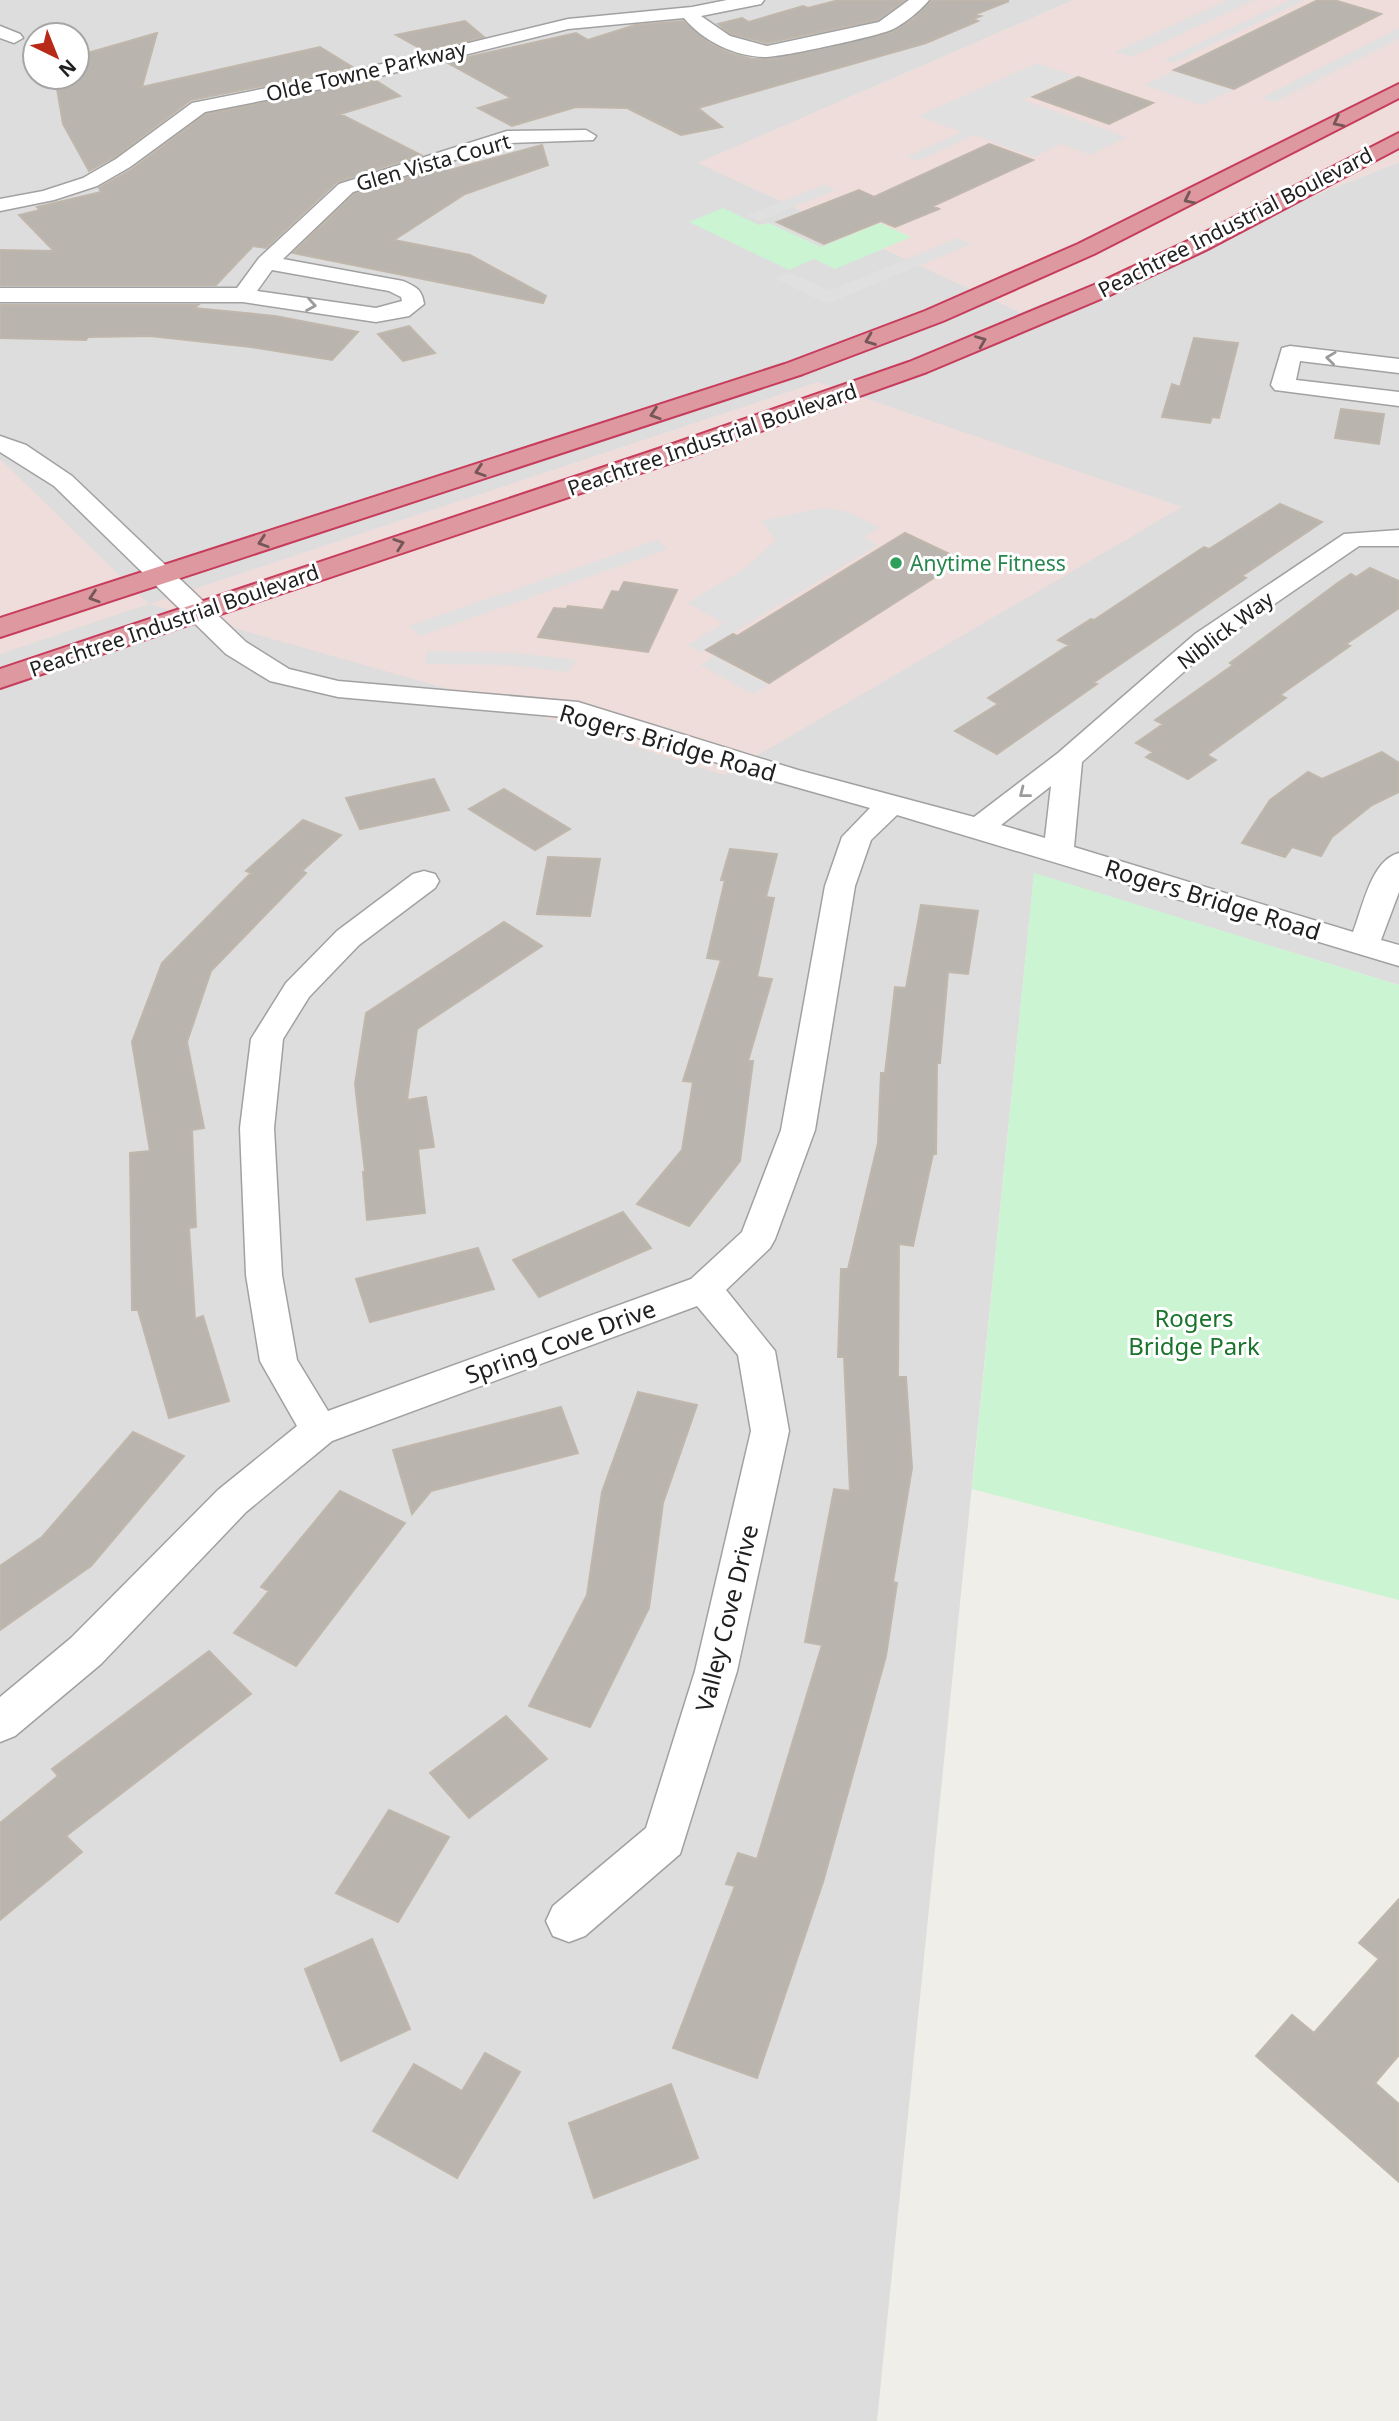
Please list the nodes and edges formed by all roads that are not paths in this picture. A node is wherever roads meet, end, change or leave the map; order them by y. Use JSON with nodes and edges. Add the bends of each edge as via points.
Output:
{"nodes":[{"id":1,"x":755,"y":0,"type":"edge"},
{"id":2,"x":920,"y":0,"type":"edge"},
{"id":3,"x":688,"y":12,"type":"junction"},
{"id":4,"x":1399,"y":90,"type":"edge"},
{"id":5,"x":586,"y":136,"type":"dead end"},
{"id":6,"x":1399,"y":139,"type":"edge"},
{"id":7,"x":0,"y":205,"type":"edge"},
{"id":8,"x":267,"y":263,"type":"junction"},
{"id":9,"x":0,"y":295,"type":"edge"},
{"id":10,"x":243,"y":295,"type":"junction"},
{"id":11,"x":1399,"y":366,"type":"edge"},
{"id":12,"x":1399,"y":399,"type":"edge"},
{"id":13,"x":0,"y":443,"type":"edge"},
{"id":14,"x":1399,"y":538,"type":"edge"},
{"id":15,"x":159,"y":576,"type":"junction"},
{"id":16,"x":199,"y":611,"type":"junction"},
{"id":17,"x":0,"y":628,"type":"edge"},
{"id":18,"x":0,"y":679,"type":"edge"},
{"id":19,"x":1068,"y":759,"type":"junction"},
{"id":20,"x":892,"y":803,"type":"junction"},
{"id":21,"x":979,"y":828,"type":"junction"},
{"id":22,"x":1059,"y":852,"type":"junction"},
{"id":23,"x":1399,"y":862,"type":"edge"},
{"id":24,"x":424,"y":881,"type":"dead end"},
{"id":25,"x":1364,"y":945,"type":"junction"},
{"id":26,"x":1399,"y":956,"type":"edge"},
{"id":27,"x":704,"y":1289,"type":"junction"},
{"id":28,"x":319,"y":1430,"type":"junction"},
{"id":29,"x":0,"y":1723,"type":"edge"},
{"id":30,"x":569,"y":1922,"type":"dead end"}],
"edges":[{"from":1,"to":3,"type":"street","name":"Olde Towne Parkway"},
{"from":2,"to":3,"type":"street","via":[[885,26],[767,52],[748,51],[706,31]]},
{"from":3,"to":7,"type":"street","name":"Olde Towne Parkway","via":[[568,24],[344,79],[199,107],[90,182]]},
{"from":4,"to":15,"type":"highway","name":"Peachtree Industrial Boulevard","one_way":true,"via":[[1120,232],[934,316],[794,369]]},
{"from":5,"to":8,"type":"street","name":"Glen Vista Court","via":[[507,137],[346,188]]},
{"from":16,"to":6,"type":"highway","name":"Peachtree Industrial Boulevard","one_way":true,"via":[[918,367],[1198,245]]},
{"from":8,"to":10,"type":"street","name":"Glen Vista Court"},
{"from":10,"to":8,"type":"street","one_way":true,"via":[[376,315],[413,304],[412,294],[396,286]]},
{"from":9,"to":10,"type":"street"},
{"from":11,"to":12,"type":"street","one_way":true,"via":[[1290,353],[1283,385]]},
{"from":13,"to":15,"type":"street","name":"Rogers Bridge Road","via":[[63,481]]},
{"from":14,"to":19,"type":"street","name":"Niblick Way","via":[[1353,539],[1204,640]]},
{"from":15,"to":16,"type":"street","name":"Rogers Bridge Road"},
{"from":15,"to":17,"type":"highway","name":"Peachtree Industrial Boulevard","one_way":true},
{"from":16,"to":18,"type":"highway","name":"Peachtree Industrial Boulevard"},
{"from":16,"to":20,"type":"street","name":"Rogers Bridge Road","via":[[236,648],[280,675],[338,689],[579,710],[788,776]]},
{"from":19,"to":21,"type":"street","name":"Niblick Way","one_way":true},
{"from":19,"to":22,"type":"street"},
{"from":20,"to":21,"type":"street","name":"Rogers Bridge Road"},
{"from":20,"to":27,"type":"street","name":"Spring Cove Drive","via":[[856,837],[840,886],[799,1130],[773,1199],[757,1239]]},
{"from":21,"to":22,"type":"street","name":"Rogers Bridge Road"},
{"from":22,"to":25,"type":"street","name":"Rogers Bridge Road"},
{"from":23,"to":25,"type":"street"},
{"from":24,"to":28,"type":"street","via":[[348,938],[297,990],[267,1039],[257,1128],[264,1275],[279,1361]]},
{"from":25,"to":26,"type":"street","name":"Rogers Bridge Road"},
{"from":27,"to":28,"type":"street","name":"Spring Cove Drive"},
{"from":27,"to":30,"type":"street","name":"Valley Cove Drive","via":[[756,1351],[770,1432],[716,1671],[664,1840]]},
{"from":28,"to":29,"type":"street","name":"Spring Cove Drive","via":[[232,1501],[86,1651]]}]}
